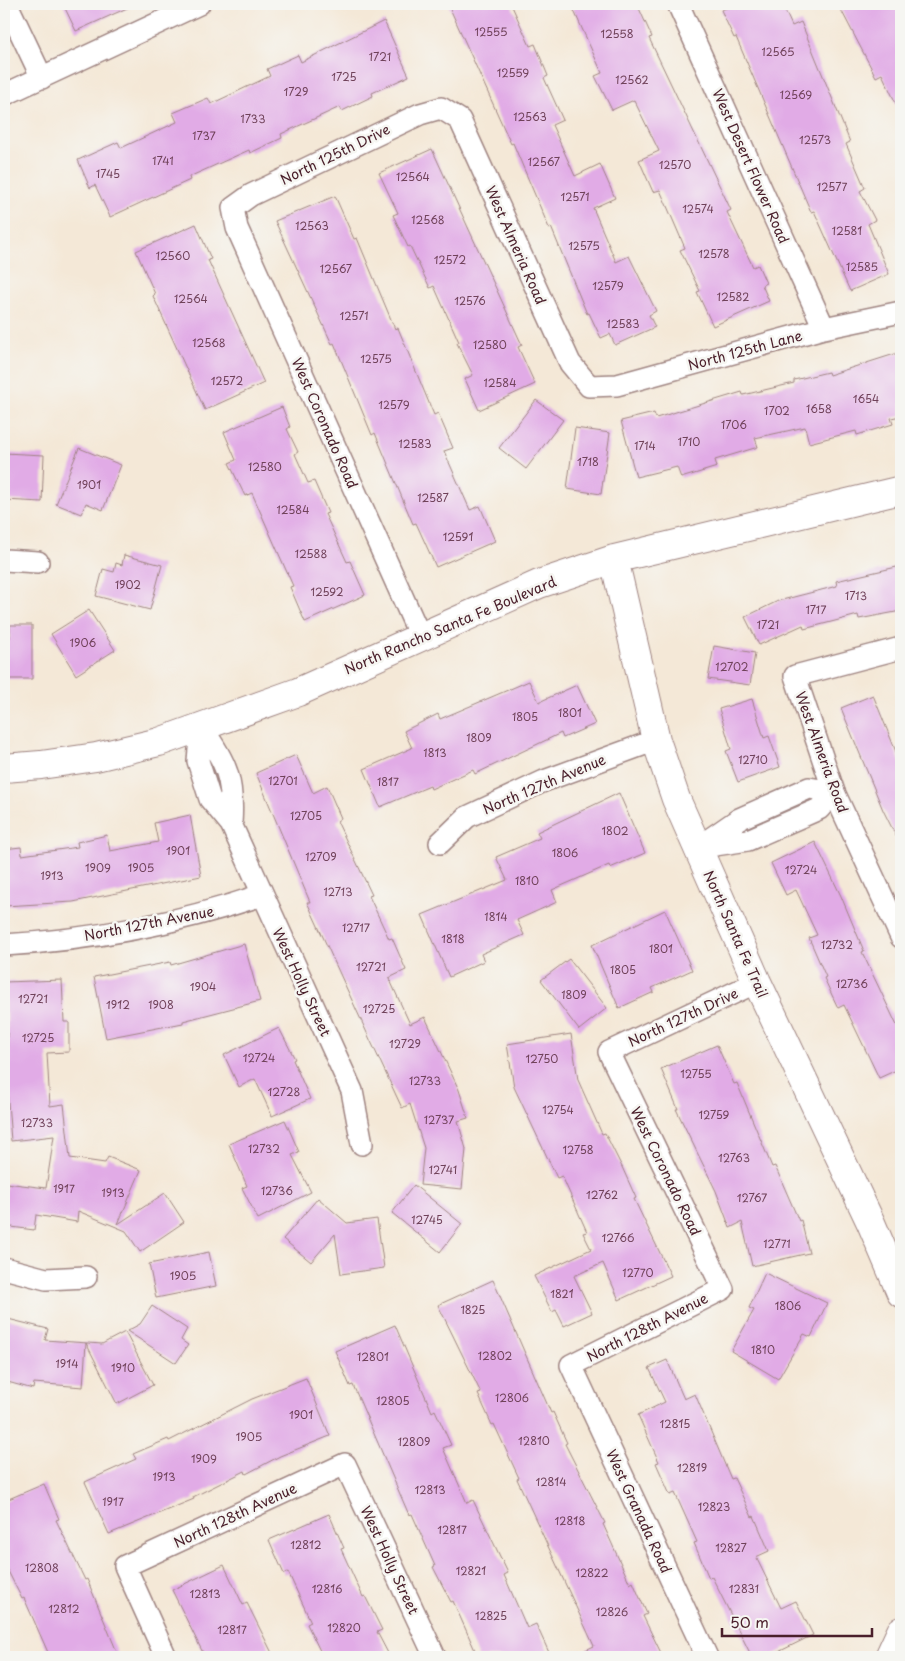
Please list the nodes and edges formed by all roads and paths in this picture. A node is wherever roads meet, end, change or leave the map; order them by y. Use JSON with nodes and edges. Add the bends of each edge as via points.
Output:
{"nodes":[{"id":1,"x":8,"y":4,"type":"edge"},
{"id":2,"x":199,"y":4,"type":"edge"},
{"id":3,"x":678,"y":4,"type":"edge"},
{"id":4,"x":42,"y":78,"type":"junction"},
{"id":5,"x":4,"y":95,"type":"edge"},
{"id":6,"x":441,"y":108,"type":"joint"},
{"id":7,"x":233,"y":208,"type":"joint"},
{"id":8,"x":901,"y":312,"type":"edge"},
{"id":9,"x":824,"y":328,"type":"junction"},
{"id":10,"x":589,"y":386,"type":"joint"},
{"id":11,"x":901,"y":490,"type":"edge"},
{"id":12,"x":614,"y":559,"type":"junction"},
{"id":13,"x":4,"y":560,"type":"edge"},
{"id":14,"x":38,"y":562,"type":"dead end"},
{"id":15,"x":420,"y":636,"type":"junction"},
{"id":16,"x":901,"y":648,"type":"edge"},
{"id":17,"x":201,"y":727,"type":"junction"},
{"id":18,"x":656,"y":740,"type":"junction"},
{"id":19,"x":4,"y":768,"type":"edge"},
{"id":20,"x":834,"y":792,"type":"junction"},
{"id":21,"x":440,"y":843,"type":"dead end"},
{"id":22,"x":697,"y":848,"type":"junction"},
{"id":23,"x":262,"y":895,"type":"junction"},
{"id":24,"x":901,"y":937,"type":"edge"},
{"id":25,"x":4,"y":945,"type":"edge"},
{"id":26,"x":757,"y":982,"type":"junction"},
{"id":27,"x":609,"y":1052,"type":"joint"},
{"id":28,"x":362,"y":1144,"type":"dead end"},
{"id":29,"x":4,"y":1268,"type":"edge"},
{"id":30,"x":86,"y":1277,"type":"dead end"},
{"id":31,"x":723,"y":1290,"type":"joint"},
{"id":32,"x":901,"y":1293,"type":"edge"},
{"id":33,"x":571,"y":1365,"type":"joint"},
{"id":34,"x":346,"y":1464,"type":"joint"},
{"id":35,"x":901,"y":1631,"type":"edge"},
{"id":36,"x":166,"y":1657,"type":"edge"},
{"id":37,"x":435,"y":1657,"type":"edge"},
{"id":38,"x":707,"y":1657,"type":"edge"},
{"id":39,"x":889,"y":1657,"type":"edge"}],
"edges":[{"from":1,"to":4,"type":"street"},
{"from":2,"to":4,"type":"street"},
{"from":3,"to":9,"type":"street","name":"West Desert Flower Road"},
{"from":4,"to":5,"type":"street"},
{"from":6,"to":7,"type":"street","name":"North 125th Drive","via":[[420,114],[268,186]]},
{"from":6,"to":10,"type":"street","name":"West Almeria Road","via":[[460,120],[570,363]]},
{"from":7,"to":15,"type":"street","name":"West Coronado Road","via":[[237,228]]},
{"from":8,"to":9,"type":"street","name":"North 125th Lane"},
{"from":9,"to":10,"type":"street","name":"North 125th Lane","via":[[617,385]]},
{"from":11,"to":12,"type":"street","name":"North Rancho Santa Fe Boulevard"},
{"from":12,"to":15,"type":"street","name":"North Rancho Santa Fe Boulevard","via":[[539,584]]},
{"from":12,"to":18,"type":"street","name":"North Santa Fe Trail"},
{"from":13,"to":14,"type":"street"},
{"from":15,"to":17,"type":"street","name":"North Rancho Santa Fe Boulevard","via":[[298,692]]},
{"from":16,"to":20,"type":"street","name":"West Almeria Road","via":[[795,676]]},
{"from":17,"to":19,"type":"street","name":"North Rancho Santa Fe Boulevard","via":[[159,742],[96,757]]},
{"from":17,"to":23,"type":"street","name":"West Holly Street","via":[[198,761],[210,799],[231,824]]},
{"from":18,"to":21,"type":"street","name":"North 127th Avenue","via":[[544,781],[475,813]]},
{"from":18,"to":22,"type":"street","name":"North Santa Fe Trail"},
{"from":20,"to":22,"type":"street","via":[[819,809],[748,840]]},
{"from":20,"to":24,"type":"street","name":"West Almeria Road"},
{"from":22,"to":26,"type":"street","name":"North Santa Fe Trail"},
{"from":23,"to":25,"type":"street","name":"North 127th Avenue","via":[[223,908],[116,933]]},
{"from":23,"to":28,"type":"street","name":"West Holly Street","via":[[352,1091]]},
{"from":26,"to":27,"type":"street","name":"North 127th Drive"},
{"from":26,"to":32,"type":"street","name":"North Santa Fe Trail"},
{"from":27,"to":31,"type":"street","name":"West Coronado Road"},
{"from":29,"to":30,"type":"street","via":[[46,1279]]},
{"from":31,"to":33,"type":"street","name":"North 128th Avenue"},
{"from":33,"to":38,"type":"street","name":"West Granada Road"},
{"from":34,"to":36,"type":"street","name":"North 128th Avenue","via":[[125,1566]]},
{"from":34,"to":37,"type":"street","name":"West Holly Street"},
{"from":35,"to":39,"type":"street"}]}
